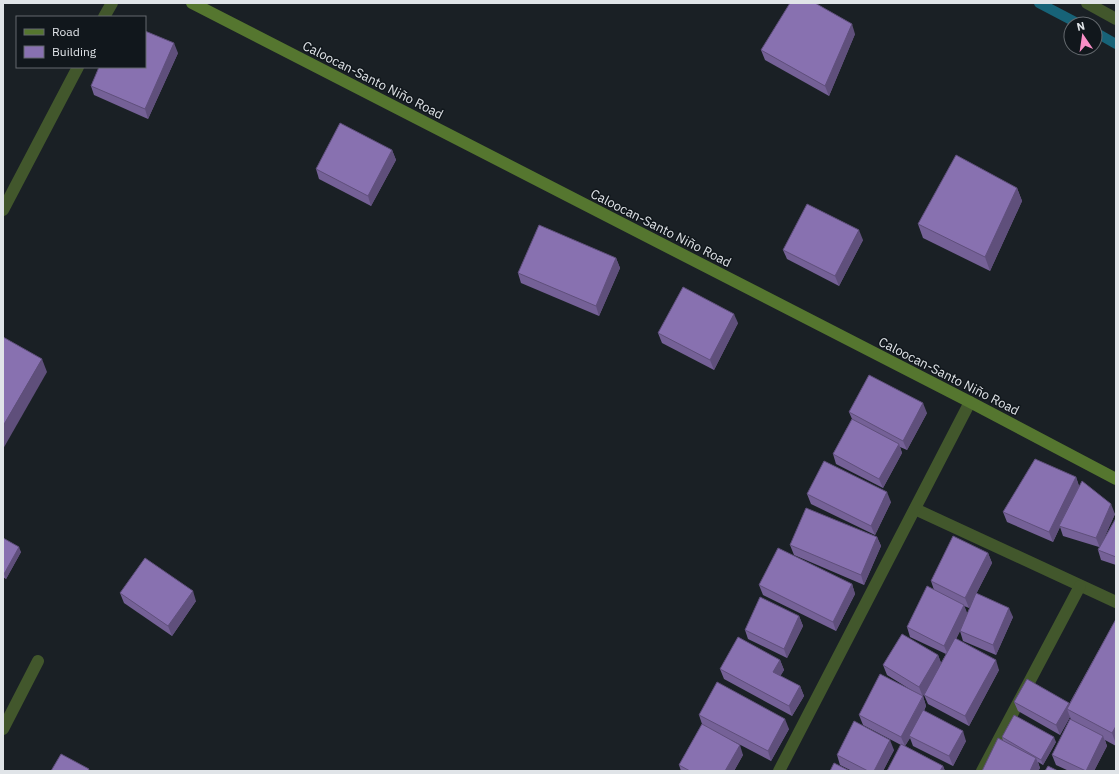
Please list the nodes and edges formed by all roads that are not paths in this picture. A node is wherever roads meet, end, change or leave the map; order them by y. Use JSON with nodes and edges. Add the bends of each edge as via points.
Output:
{"nodes":[{"id":1,"x":112,"y":3,"type":"edge"},
{"id":2,"x":192,"y":3,"type":"edge"},
{"id":3,"x":1087,"y":3,"type":"edge"},
{"id":4,"x":105,"y":16,"type":"edge"},
{"id":5,"x":1116,"y":19,"type":"edge"},
{"id":6,"x":77,"y":68,"type":"edge"},
{"id":7,"x":3,"y":210,"type":"edge"},
{"id":8,"x":970,"y":402,"type":"junction"},
{"id":9,"x":1116,"y":479,"type":"edge"},
{"id":10,"x":915,"y":509,"type":"junction"},
{"id":11,"x":1080,"y":586,"type":"junction"},
{"id":12,"x":1116,"y":602,"type":"edge"},
{"id":13,"x":38,"y":661,"type":"dead end"},
{"id":14,"x":3,"y":729,"type":"edge"},
{"id":15,"x":779,"y":771,"type":"edge"},
{"id":16,"x":982,"y":771,"type":"edge"}],
"edges":[{"from":1,"to":4,"type":"street"},
{"from":2,"to":8,"type":"street","name":"Caloocan-Santo Niño Road"},
{"from":3,"to":5,"type":"street"},
{"from":6,"to":7,"type":"street"},
{"from":8,"to":9,"type":"street","name":"Caloocan-Santo Niño Road"},
{"from":8,"to":10,"type":"street"},
{"from":10,"to":11,"type":"street"},
{"from":10,"to":15,"type":"street"},
{"from":11,"to":12,"type":"street"},
{"from":11,"to":16,"type":"street"},
{"from":13,"to":14,"type":"street"}]}
